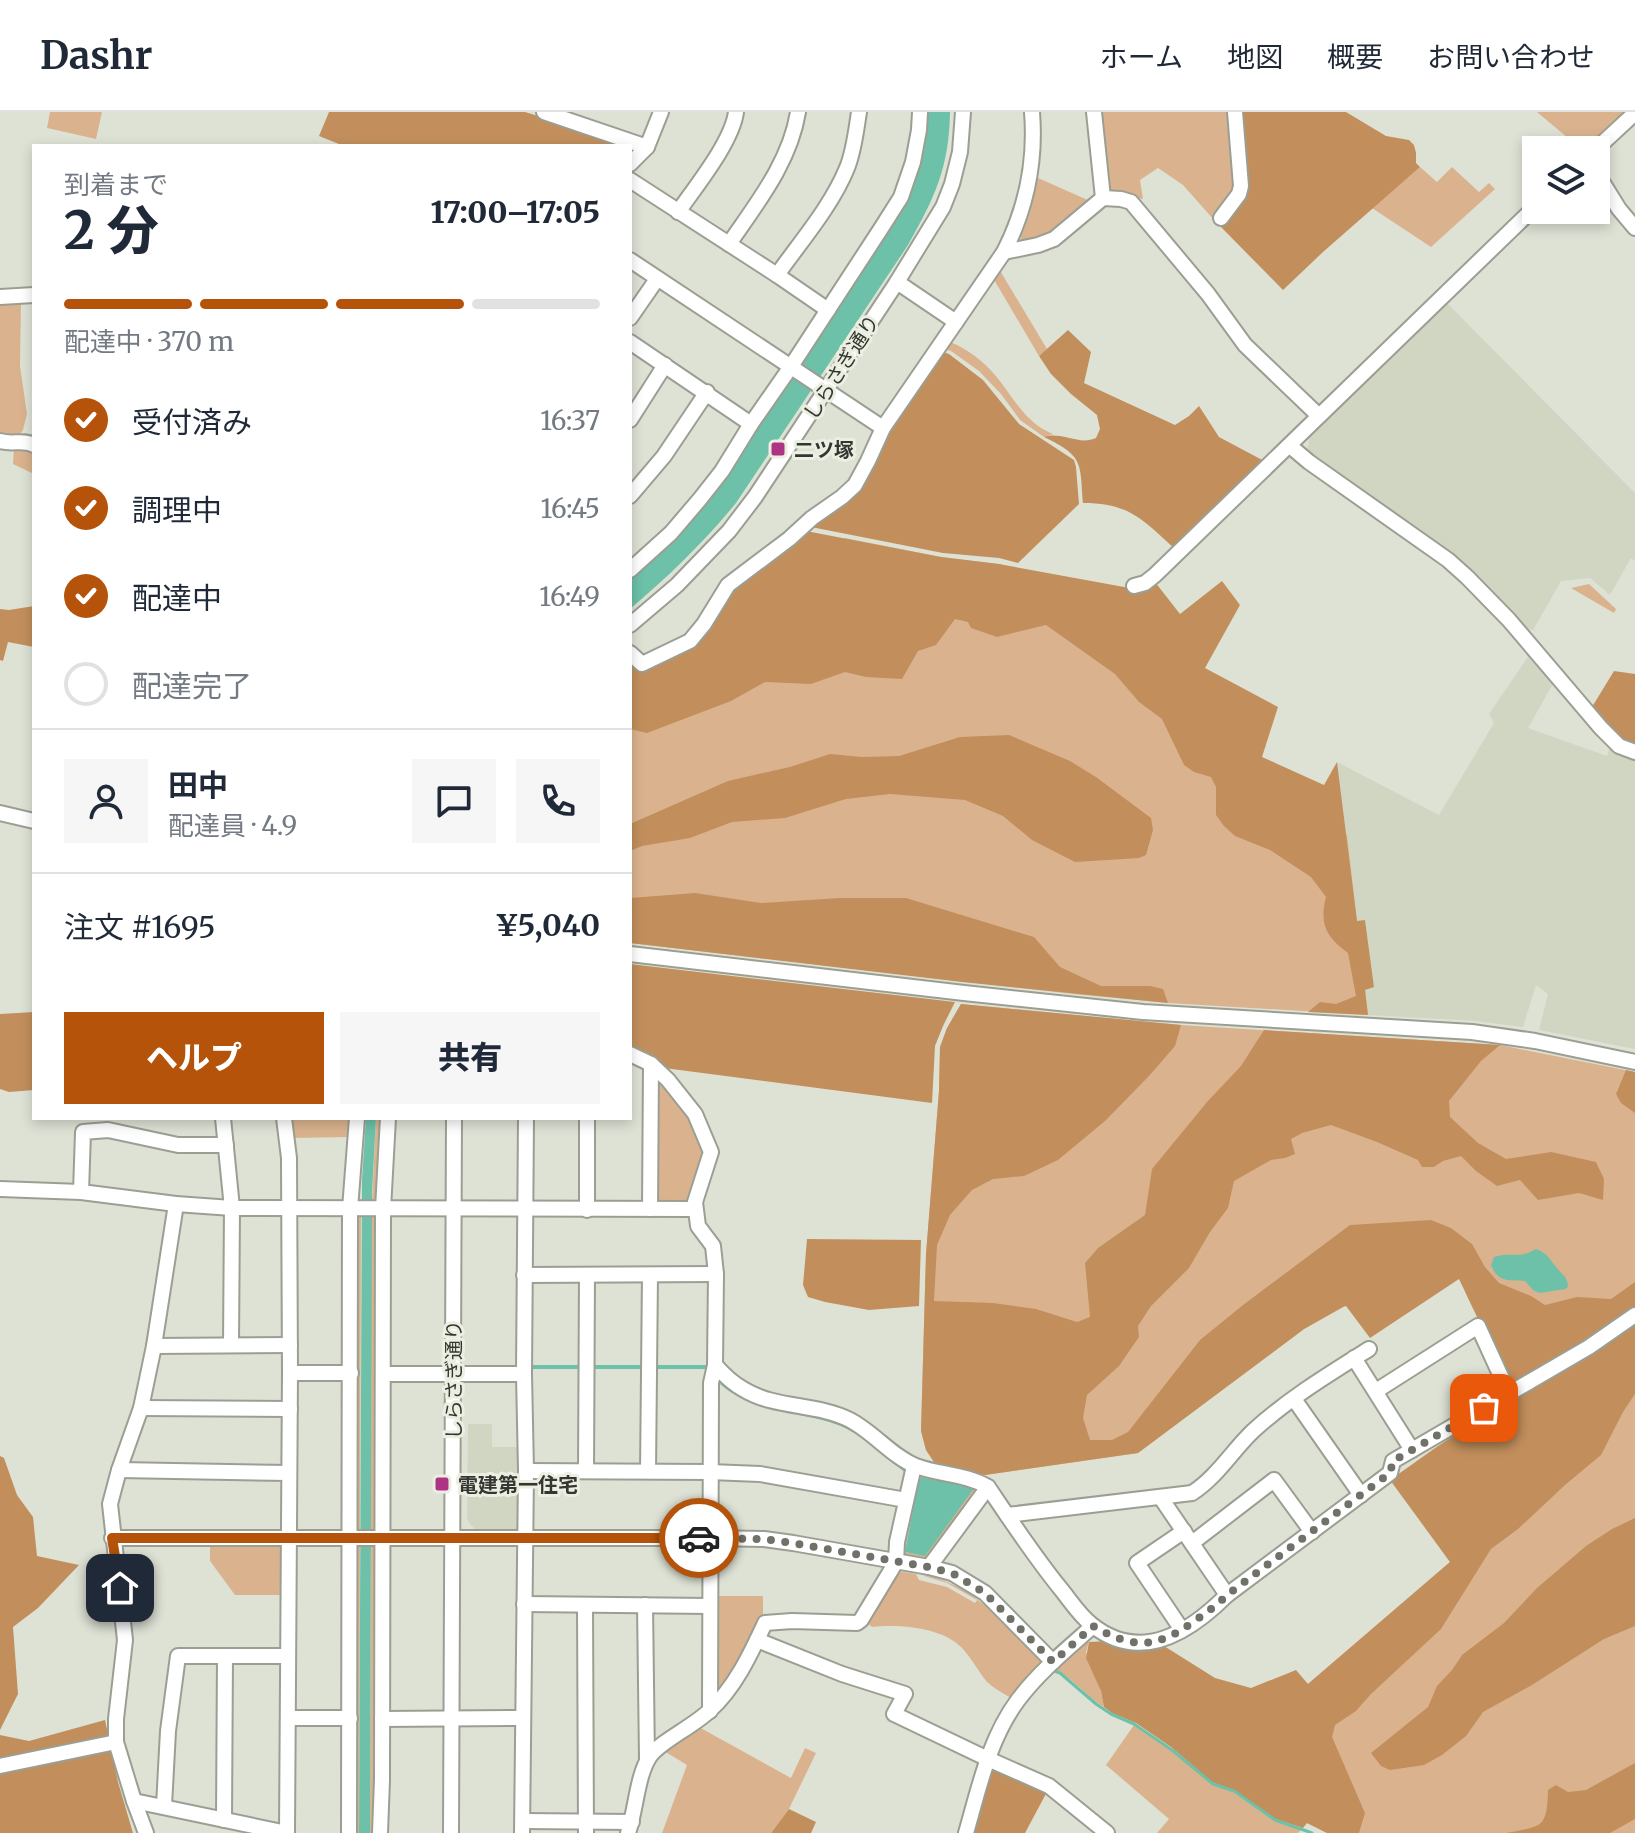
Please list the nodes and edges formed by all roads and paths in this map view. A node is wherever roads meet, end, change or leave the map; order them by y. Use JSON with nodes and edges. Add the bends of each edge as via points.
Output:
{"nodes":[{"id":1,"x":544,"y":112,"type":"edge"},
{"id":2,"x":661,"y":112,"type":"edge"},
{"id":3,"x":736,"y":112,"type":"edge"},
{"id":4,"x":798,"y":112,"type":"edge"},
{"id":5,"x":859,"y":112,"type":"edge"},
{"id":6,"x":920,"y":112,"type":"edge"},
{"id":7,"x":963,"y":112,"type":"edge"},
{"id":8,"x":1032,"y":112,"type":"edge"},
{"id":9,"x":1094,"y":112,"type":"edge"},
{"id":10,"x":1235,"y":112,"type":"edge"},
{"id":11,"x":1632,"y":114,"type":"edge"},
{"id":12,"x":1609,"y":136,"type":"edge"},
{"id":13,"x":647,"y":147,"type":"junction"},
{"id":14,"x":632,"y":162,"type":"edge"},
{"id":15,"x":632,"y":181,"type":"edge"},
{"id":16,"x":1610,"y":195,"type":"edge"},
{"id":17,"x":1103,"y":198,"type":"junction"},
{"id":18,"x":678,"y":212,"type":"junction"},
{"id":19,"x":1221,"y":218,"type":"dead end"},
{"id":20,"x":1522,"y":220,"type":"edge"},
{"id":21,"x":1635,"y":228,"type":"edge"},
{"id":22,"x":729,"y":244,"type":"junction"},
{"id":23,"x":1004,"y":252,"type":"junction"},
{"id":24,"x":632,"y":261,"type":"edge"},
{"id":25,"x":777,"y":275,"type":"junction"},
{"id":26,"x":657,"y":279,"type":"junction"},
{"id":27,"x":897,"y":282,"type":"junction"},
{"id":28,"x":32,"y":295,"type":"edge"},
{"id":29,"x":0,"y":297,"type":"edge"},
{"id":30,"x":828,"y":310,"type":"junction"},
{"id":31,"x":632,"y":315,"type":"edge"},
{"id":32,"x":956,"y":322,"type":"junction"},
{"id":33,"x":632,"y":343,"type":"edge"},
{"id":34,"x":665,"y":365,"type":"junction"},
{"id":35,"x":793,"y":370,"type":"junction"},
{"id":36,"x":822,"y":388,"type":"junction"},
{"id":37,"x":707,"y":392,"type":"junction"},
{"id":38,"x":1319,"y":416,"type":"junction"},
{"id":39,"x":632,"y":417,"type":"edge"},
{"id":40,"x":751,"y":424,"type":"junction"},
{"id":41,"x":883,"y":428,"type":"junction"},
{"id":42,"x":0,"y":441,"type":"edge"},
{"id":43,"x":32,"y":444,"type":"edge"},
{"id":44,"x":1290,"y":446,"type":"junction"},
{"id":45,"x":632,"y":494,"type":"edge"},
{"id":46,"x":632,"y":568,"type":"edge"},
{"id":47,"x":1134,"y":586,"type":"dead end"},
{"id":48,"x":632,"y":623,"type":"edge"},
{"id":49,"x":632,"y":655,"type":"edge"},
{"id":50,"x":1635,"y":752,"type":"edge"},
{"id":51,"x":0,"y":813,"type":"edge"},
{"id":52,"x":32,"y":821,"type":"edge"},
{"id":53,"x":632,"y":954,"type":"edge"},
{"id":54,"x":632,"y":1055,"type":"edge"},
{"id":55,"x":1635,"y":1062,"type":"edge"},
{"id":56,"x":651,"y":1064,"type":"junction"},
{"id":57,"x":223,"y":1120,"type":"edge"},
{"id":58,"x":284,"y":1120,"type":"edge"},
{"id":59,"x":357,"y":1120,"type":"edge"},
{"id":60,"x":388,"y":1120,"type":"edge"},
{"id":61,"x":454,"y":1120,"type":"edge"},
{"id":62,"x":526,"y":1120,"type":"edge"},
{"id":63,"x":587,"y":1120,"type":"edge"},
{"id":64,"x":226,"y":1145,"type":"junction"},
{"id":65,"x":0,"y":1189,"type":"edge"},
{"id":66,"x":81,"y":1192,"type":"junction"},
{"id":67,"x":176,"y":1204,"type":"junction"},
{"id":68,"x":232,"y":1208,"type":"junction"},
{"id":69,"x":289,"y":1209,"type":"junction"},
{"id":70,"x":350,"y":1209,"type":"junction"},
{"id":71,"x":383,"y":1209,"type":"junction"},
{"id":72,"x":453,"y":1209,"type":"junction"},
{"id":73,"x":525,"y":1209,"type":"junction"},
{"id":74,"x":650,"y":1209,"type":"junction"},
{"id":75,"x":695,"y":1209,"type":"junction"},
{"id":76,"x":587,"y":1210,"type":"junction"},
{"id":77,"x":716,"y":1274,"type":"junction"},
{"id":78,"x":524,"y":1275,"type":"junction"},
{"id":79,"x":587,"y":1275,"type":"junction"},
{"id":80,"x":650,"y":1275,"type":"junction"},
{"id":81,"x":1635,"y":1315,"type":"edge"},
{"id":82,"x":231,"y":1345,"type":"junction"},
{"id":83,"x":290,"y":1345,"type":"junction"},
{"id":84,"x":154,"y":1346,"type":"junction"},
{"id":85,"x":1369,"y":1349,"type":"dead end"},
{"id":86,"x":1354,"y":1358,"type":"junction"},
{"id":87,"x":715,"y":1365,"type":"junction"},
{"id":88,"x":290,"y":1373,"type":"junction"},
{"id":89,"x":351,"y":1373,"type":"junction"},
{"id":90,"x":383,"y":1374,"type":"junction"},
{"id":91,"x":453,"y":1374,"type":"junction"},
{"id":92,"x":524,"y":1374,"type":"junction"},
{"id":93,"x":1376,"y":1391,"type":"junction"},
{"id":94,"x":1509,"y":1394,"type":"junction"},
{"id":95,"x":1294,"y":1399,"type":"junction"},
{"id":96,"x":141,"y":1408,"type":"junction"},
{"id":97,"x":290,"y":1409,"type":"junction"},
{"id":98,"x":1412,"y":1450,"type":"junction"},
{"id":99,"x":914,"y":1466,"type":"junction"},
{"id":100,"x":119,"y":1470,"type":"junction"},
{"id":101,"x":526,"y":1471,"type":"junction"},
{"id":102,"x":586,"y":1471,"type":"junction"},
{"id":103,"x":648,"y":1471,"type":"junction"},
{"id":104,"x":710,"y":1472,"type":"junction"},
{"id":105,"x":289,"y":1473,"type":"junction"},
{"id":106,"x":988,"y":1487,"type":"junction"},
{"id":107,"x":1361,"y":1495,"type":"junction"},
{"id":108,"x":1161,"y":1498,"type":"junction"},
{"id":109,"x":906,"y":1500,"type":"junction"},
{"id":110,"x":1007,"y":1515,"type":"junction"},
{"id":111,"x":1312,"y":1532,"type":"junction"},
{"id":112,"x":289,"y":1537,"type":"junction"},
{"id":113,"x":382,"y":1537,"type":"junction"},
{"id":114,"x":1188,"y":1537,"type":"junction"},
{"id":115,"x":112,"y":1538,"type":"junction"},
{"id":116,"x":349,"y":1538,"type":"junction"},
{"id":117,"x":453,"y":1538,"type":"junction"},
{"id":118,"x":524,"y":1538,"type":"junction"},
{"id":119,"x":710,"y":1538,"type":"junction"},
{"id":120,"x":896,"y":1562,"type":"junction"},
{"id":121,"x":929,"y":1567,"type":"junction"},
{"id":122,"x":1227,"y":1595,"type":"junction"},
{"id":123,"x":524,"y":1604,"type":"junction"},
{"id":124,"x":585,"y":1605,"type":"junction"},
{"id":125,"x":645,"y":1605,"type":"junction"},
{"id":126,"x":710,"y":1606,"type":"junction"},
{"id":127,"x":1093,"y":1626,"type":"junction"},
{"id":128,"x":1182,"y":1630,"type":"junction"},
{"id":129,"x":757,"y":1640,"type":"junction"},
{"id":130,"x":225,"y":1656,"type":"junction"},
{"id":131,"x":288,"y":1656,"type":"junction"},
{"id":132,"x":1053,"y":1662,"type":"junction"},
{"id":133,"x":710,"y":1711,"type":"junction"},
{"id":134,"x":288,"y":1718,"type":"junction"},
{"id":135,"x":350,"y":1718,"type":"junction"},
{"id":136,"x":523,"y":1718,"type":"junction"},
{"id":137,"x":382,"y":1719,"type":"junction"},
{"id":138,"x":453,"y":1719,"type":"junction"},
{"id":139,"x":116,"y":1742,"type":"junction"},
{"id":140,"x":988,"y":1759,"type":"junction"},
{"id":141,"x":647,"y":1760,"type":"junction"},
{"id":142,"x":0,"y":1766,"type":"edge"},
{"id":143,"x":134,"y":1801,"type":"junction"},
{"id":144,"x":164,"y":1806,"type":"junction"},
{"id":145,"x":224,"y":1820,"type":"junction"},
{"id":146,"x":523,"y":1827,"type":"edge"},
{"id":147,"x":586,"y":1827,"type":"edge"},
{"id":148,"x":630,"y":1828,"type":"edge"},
{"id":149,"x":146,"y":1833,"type":"edge"},
{"id":150,"x":287,"y":1833,"type":"edge"},
{"id":151,"x":349,"y":1833,"type":"edge"},
{"id":152,"x":380,"y":1833,"type":"edge"},
{"id":153,"x":451,"y":1833,"type":"edge"},
{"id":154,"x":966,"y":1833,"type":"edge"},
{"id":155,"x":1107,"y":1833,"type":"edge"}],
"edges":[{"from":1,"to":13,"type":"street"},
{"from":2,"to":13,"type":"street"},
{"from":3,"to":18,"type":"street","via":[[726,141]]},
{"from":4,"to":22,"type":"street","via":[[783,161]]},
{"from":5,"to":25,"type":"street","via":[[848,167]]},
{"from":6,"to":30,"type":"street","via":[[913,162],[901,197]]},
{"from":7,"to":27,"type":"street","name":"しらさぎ通り","via":[[952,184]]},
{"from":8,"to":23,"type":"street","via":[[1027,195]]},
{"from":9,"to":17,"type":"street"},
{"from":10,"to":19,"type":"street","via":[[1241,186]]},
{"from":11,"to":12,"type":"street"},
{"from":13,"to":14,"type":"street"},
{"from":15,"to":18,"type":"street"},
{"from":16,"to":21,"type":"street"},
{"from":17,"to":23,"type":"street","via":[[1054,239]]},
{"from":17,"to":38,"type":"street","via":[[1131,202],[1245,345]]},
{"from":18,"to":22,"type":"street"},
{"from":20,"to":38,"type":"street"},
{"from":22,"to":25,"type":"street"},
{"from":23,"to":32,"type":"street"},
{"from":24,"to":26,"type":"street"},
{"from":25,"to":30,"type":"street"},
{"from":26,"to":31,"type":"street"},
{"from":26,"to":35,"type":"street"},
{"from":27,"to":32,"type":"street"},
{"from":27,"to":36,"type":"street","name":"しらさぎ通り"},
{"from":28,"to":29,"type":"street"},
{"from":30,"to":35,"type":"street"},
{"from":32,"to":41,"type":"street"},
{"from":33,"to":34,"type":"street"},
{"from":34,"to":37,"type":"street"},
{"from":34,"to":39,"type":"street"},
{"from":35,"to":36,"type":"street"},
{"from":35,"to":40,"type":"street"},
{"from":36,"to":41,"type":"street"},
{"from":36,"to":48,"type":"street","name":"しらさぎ通り","via":[[729,531]]},
{"from":37,"to":40,"type":"street"},
{"from":37,"to":45,"type":"street"},
{"from":38,"to":44,"type":"street"},
{"from":40,"to":46,"type":"street","via":[[700,499]]},
{"from":41,"to":49,"type":"street","via":[[855,485],[728,585],[690,641],[642,664]]},
{"from":42,"to":43,"type":"street"},
{"from":44,"to":47,"type":"street","via":[[1155,575]]},
{"from":44,"to":50,"type":"street","via":[[1448,560],[1488,597],[1601,728],[1619,746]]},
{"from":51,"to":52,"type":"street"},
{"from":53,"to":55,"type":"street","via":[[1143,1012],[1483,1033]]},
{"from":54,"to":56,"type":"street"},
{"from":56,"to":74,"type":"street"},
{"from":56,"to":75,"type":"street","via":[[695,1114],[711,1152]]},
{"from":57,"to":64,"type":"street"},
{"from":58,"to":69,"type":"street"},
{"from":59,"to":70,"type":"street"},
{"from":60,"to":71,"type":"street"},
{"from":61,"to":72,"type":"street","name":"しらさぎ通り"},
{"from":62,"to":73,"type":"street"},
{"from":63,"to":76,"type":"street"},
{"from":64,"to":66,"type":"street","via":[[178,1145],[108,1130],[83,1132]]},
{"from":64,"to":68,"type":"street"},
{"from":65,"to":66,"type":"street"},
{"from":66,"to":67,"type":"street"},
{"from":67,"to":68,"type":"street"},
{"from":67,"to":84,"type":"street"},
{"from":68,"to":69,"type":"street"},
{"from":68,"to":82,"type":"street"},
{"from":69,"to":70,"type":"street"},
{"from":69,"to":83,"type":"street"},
{"from":70,"to":71,"type":"street"},
{"from":70,"to":89,"type":"street"},
{"from":71,"to":72,"type":"street"},
{"from":71,"to":90,"type":"street"},
{"from":72,"to":73,"type":"street"},
{"from":72,"to":91,"type":"street","name":"しらさぎ通り"},
{"from":73,"to":76,"type":"street"},
{"from":73,"to":78,"type":"street"},
{"from":74,"to":75,"type":"street"},
{"from":74,"to":76,"type":"street"},
{"from":75,"to":77,"type":"street","via":[[698,1226],[713,1246]]},
{"from":77,"to":80,"type":"street"},
{"from":77,"to":87,"type":"street"},
{"from":78,"to":79,"type":"street"},
{"from":78,"to":92,"type":"street"},
{"from":79,"to":80,"type":"street"},
{"from":79,"to":102,"type":"street"},
{"from":80,"to":103,"type":"street"},
{"from":81,"to":94,"type":"street"},
{"from":82,"to":83,"type":"street"},
{"from":82,"to":84,"type":"street"},
{"from":83,"to":88,"type":"street"},
{"from":84,"to":96,"type":"street"},
{"from":85,"to":86,"type":"street"},
{"from":86,"to":93,"type":"street"},
{"from":86,"to":95,"type":"street"},
{"from":87,"to":99,"type":"street","via":[[760,1397],[853,1421]]},
{"from":87,"to":104,"type":"street"},
{"from":88,"to":89,"type":"street"},
{"from":88,"to":97,"type":"street"},
{"from":89,"to":116,"type":"street"},
{"from":90,"to":91,"type":"street"},
{"from":90,"to":113,"type":"street"},
{"from":91,"to":92,"type":"street"},
{"from":91,"to":117,"type":"street","name":"しらさぎ通り"},
{"from":92,"to":101,"type":"street"},
{"from":93,"to":94,"type":"street","via":[[1478,1326]]},
{"from":93,"to":98,"type":"street"},
{"from":94,"to":98,"type":"street"},
{"from":95,"to":107,"type":"street"},
{"from":95,"to":108,"type":"street","via":[[1198,1489]]},
{"from":96,"to":97,"type":"street"},
{"from":96,"to":100,"type":"street"},
{"from":97,"to":105,"type":"street"},
{"from":98,"to":107,"type":"street","via":[[1393,1461],[1390,1473]]},
{"from":99,"to":106,"type":"street"},
{"from":99,"to":109,"type":"street"},
{"from":100,"to":105,"type":"street"},
{"from":100,"to":115,"type":"street","via":[[110,1504]]},
{"from":101,"to":102,"type":"street"},
{"from":101,"to":118,"type":"street"},
{"from":102,"to":103,"type":"street"},
{"from":103,"to":104,"type":"street"},
{"from":104,"to":109,"type":"street","via":[[760,1474]]},
{"from":104,"to":119,"type":"street"},
{"from":105,"to":112,"type":"street"},
{"from":106,"to":110,"type":"street"},
{"from":106,"to":121,"type":"street"},
{"from":107,"to":111,"type":"street"},
{"from":108,"to":110,"type":"street"},
{"from":108,"to":114,"type":"street"},
{"from":109,"to":120,"type":"street"},
{"from":110,"to":127,"type":"street"},
{"from":111,"to":114,"type":"street","via":[[1274,1480]]},
{"from":111,"to":122,"type":"street"},
{"from":112,"to":115,"type":"street"},
{"from":112,"to":116,"type":"street"},
{"from":112,"to":131,"type":"street"},
{"from":113,"to":116,"type":"street"},
{"from":113,"to":117,"type":"street"},
{"from":113,"to":137,"type":"street"},
{"from":114,"to":122,"type":"street"},
{"from":114,"to":128,"type":"street","via":[[1137,1563]]},
{"from":115,"to":139,"type":"street","via":[[125,1640]]},
{"from":116,"to":135,"type":"street"},
{"from":117,"to":118,"type":"street"},
{"from":117,"to":138,"type":"street","name":"しらさぎ通り"},
{"from":118,"to":119,"type":"street"},
{"from":118,"to":123,"type":"street"},
{"from":119,"to":120,"type":"street","via":[[776,1540]]},
{"from":119,"to":126,"type":"street"},
{"from":120,"to":121,"type":"street"},
{"from":120,"to":129,"type":"street","via":[[857,1623],[765,1623]]},
{"from":121,"to":132,"type":"street","via":[[952,1573],[985,1593]]},
{"from":122,"to":128,"type":"street"},
{"from":123,"to":124,"type":"street"},
{"from":123,"to":136,"type":"street"},
{"from":124,"to":125,"type":"street"},
{"from":124,"to":147,"type":"street"},
{"from":125,"to":126,"type":"street"},
{"from":125,"to":141,"type":"street"},
{"from":126,"to":133,"type":"street"},
{"from":127,"to":128,"type":"street","via":[[1142,1644]]},
{"from":127,"to":132,"type":"street"},
{"from":129,"to":133,"type":"street"},
{"from":129,"to":140,"type":"street","via":[[905,1694],[894,1714]]},
{"from":130,"to":131,"type":"street"},
{"from":130,"to":144,"type":"street","via":[[178,1656]]},
{"from":130,"to":145,"type":"street"},
{"from":131,"to":134,"type":"street"},
{"from":132,"to":140,"type":"street","via":[[1018,1700]]},
{"from":133,"to":141,"type":"street"},
{"from":134,"to":135,"type":"street"},
{"from":134,"to":150,"type":"street"},
{"from":135,"to":151,"type":"street"},
{"from":136,"to":138,"type":"street"},
{"from":136,"to":146,"type":"street"},
{"from":137,"to":138,"type":"street"},
{"from":137,"to":152,"type":"street"},
{"from":138,"to":153,"type":"street","name":"しらさぎ通り"},
{"from":139,"to":142,"type":"street"},
{"from":139,"to":143,"type":"street"},
{"from":140,"to":154,"type":"street"},
{"from":140,"to":155,"type":"street","via":[[1049,1786]]},
{"from":141,"to":148,"type":"street"},
{"from":143,"to":144,"type":"street"},
{"from":143,"to":149,"type":"street"},
{"from":144,"to":145,"type":"street"},
{"from":145,"to":150,"type":"street"},
{"from":146,"to":147,"type":"street"},
{"from":147,"to":148,"type":"street"}]}
